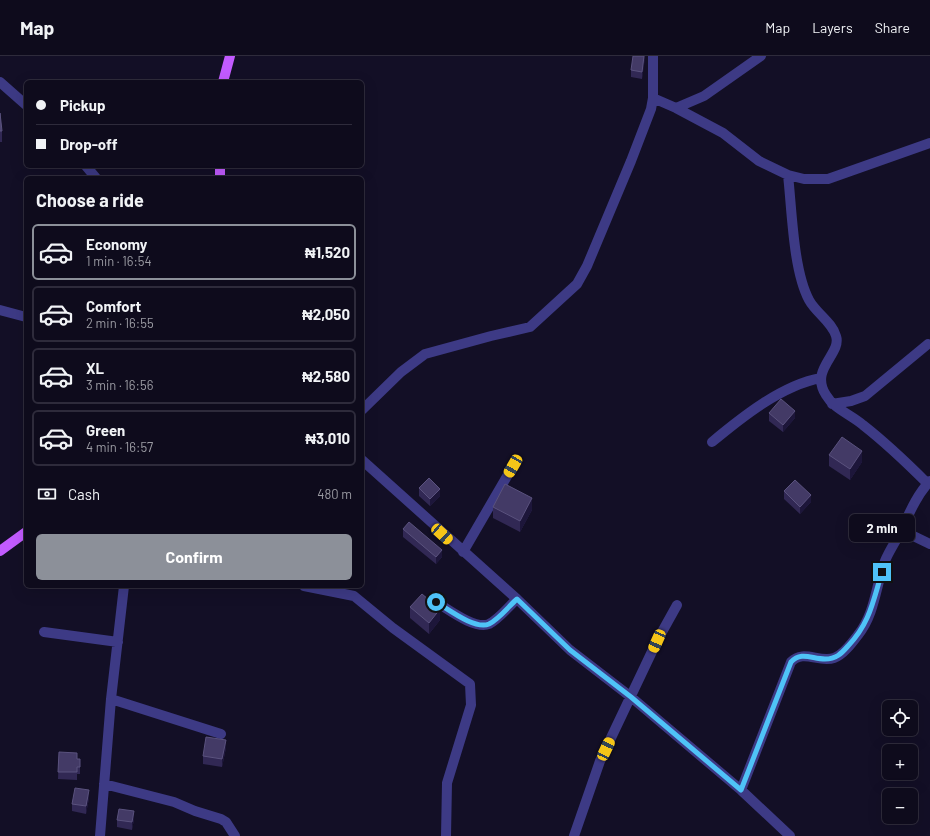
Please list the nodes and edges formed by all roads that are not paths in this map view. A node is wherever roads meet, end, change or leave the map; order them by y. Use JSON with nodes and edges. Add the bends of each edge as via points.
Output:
{"nodes":[{"id":1,"x":230,"y":56,"type":"edge"},
{"id":2,"x":653,"y":56,"type":"edge"},
{"id":3,"x":761,"y":56,"type":"edge"},
{"id":4,"x":224,"y":80,"type":"edge"},
{"id":5,"x":0,"y":82,"type":"edge"},
{"id":6,"x":653,"y":98,"type":"junction"},
{"id":7,"x":24,"y":103,"type":"edge"},
{"id":8,"x":676,"y":108,"type":"junction"},
{"id":9,"x":930,"y":143,"type":"edge"},
{"id":10,"x":88,"y":168,"type":"edge"},
{"id":11,"x":788,"y":175,"type":"junction"},
{"id":12,"x":94,"y":176,"type":"edge"},
{"id":13,"x":0,"y":310,"type":"edge"},
{"id":14,"x":24,"y":316,"type":"edge"},
{"id":15,"x":928,"y":344,"type":"dead end"},
{"id":16,"x":821,"y":378,"type":"junction"},
{"id":17,"x":832,"y":404,"type":"junction"},
{"id":18,"x":364,"y":408,"type":"edge"},
{"id":19,"x":712,"y":442,"type":"dead end"},
{"id":20,"x":364,"y":462,"type":"edge"},
{"id":21,"x":513,"y":466,"type":"dead end"},
{"id":22,"x":929,"y":483,"type":"edge"},
{"id":23,"x":901,"y":530,"type":"junction"},
{"id":24,"x":24,"y":533,"type":"edge"},
{"id":25,"x":930,"y":544,"type":"edge"},
{"id":26,"x":0,"y":551,"type":"edge"},
{"id":27,"x":463,"y":552,"type":"junction"},
{"id":28,"x":124,"y":588,"type":"edge"},
{"id":29,"x":314,"y":588,"type":"edge"},
{"id":30,"x":517,"y":599,"type":"junction"},
{"id":31,"x":436,"y":602,"type":"dead end"},
{"id":32,"x":677,"y":605,"type":"dead end"},
{"id":33,"x":44,"y":632,"type":"dead end"},
{"id":34,"x":118,"y":642,"type":"junction"},
{"id":35,"x":631,"y":697,"type":"junction"},
{"id":36,"x":111,"y":699,"type":"junction"},
{"id":37,"x":221,"y":734,"type":"dead end"},
{"id":38,"x":104,"y":784,"type":"junction"},
{"id":39,"x":741,"y":790,"type":"junction"},
{"id":40,"x":100,"y":836,"type":"edge"},
{"id":41,"x":235,"y":836,"type":"edge"},
{"id":42,"x":446,"y":836,"type":"edge"},
{"id":43,"x":574,"y":836,"type":"edge"},
{"id":44,"x":790,"y":836,"type":"edge"}],
"edges":[{"from":1,"to":4,"type":"main road"},
{"from":2,"to":6,"type":"street"},
{"from":3,"to":8,"type":"street","via":[[704,96]]},
{"from":5,"to":7,"type":"street"},
{"from":6,"to":8,"type":"street"},
{"from":6,"to":18,"type":"street","via":[[631,161],[577,284],[530,327],[425,354],[401,372]]},
{"from":8,"to":11,"type":"street","via":[[723,133],[759,161]]},
{"from":9,"to":11,"type":"street","via":[[828,180]]},
{"from":10,"to":12,"type":"street"},
{"from":11,"to":16,"type":"street","via":[[796,253],[805,289],[809,301],[837,337]]},
{"from":13,"to":14,"type":"street"},
{"from":15,"to":17,"type":"street","via":[[865,396]]},
{"from":16,"to":17,"type":"street","via":[[824,393]]},
{"from":16,"to":19,"type":"street","via":[[785,391],[735,423]]},
{"from":17,"to":22,"type":"street","via":[[891,447]]},
{"from":20,"to":27,"type":"street"},
{"from":21,"to":27,"type":"street"},
{"from":22,"to":23,"type":"street","via":[[914,502]]},
{"from":23,"to":25,"type":"street"},
{"from":23,"to":39,"type":"street","via":[[885,560],[872,608],[859,634],[834,658],[801,656],[791,662]]},
{"from":24,"to":26,"type":"main road"},
{"from":27,"to":30,"type":"street"},
{"from":28,"to":34,"type":"street"},
{"from":29,"to":42,"type":"street","via":[[354,596],[470,684],[471,705],[447,783]]},
{"from":30,"to":31,"type":"street","via":[[489,624],[481,625]]},
{"from":30,"to":35,"type":"street","via":[[570,650]]},
{"from":32,"to":35,"type":"street"},
{"from":33,"to":34,"type":"street"},
{"from":34,"to":36,"type":"street"},
{"from":35,"to":39,"type":"street"},
{"from":35,"to":43,"type":"street","via":[[600,761]]},
{"from":36,"to":37,"type":"street"},
{"from":36,"to":38,"type":"street"},
{"from":38,"to":40,"type":"street"},
{"from":38,"to":41,"type":"street","via":[[174,802],[194,812],[221,819]]},
{"from":39,"to":44,"type":"street"}]}
